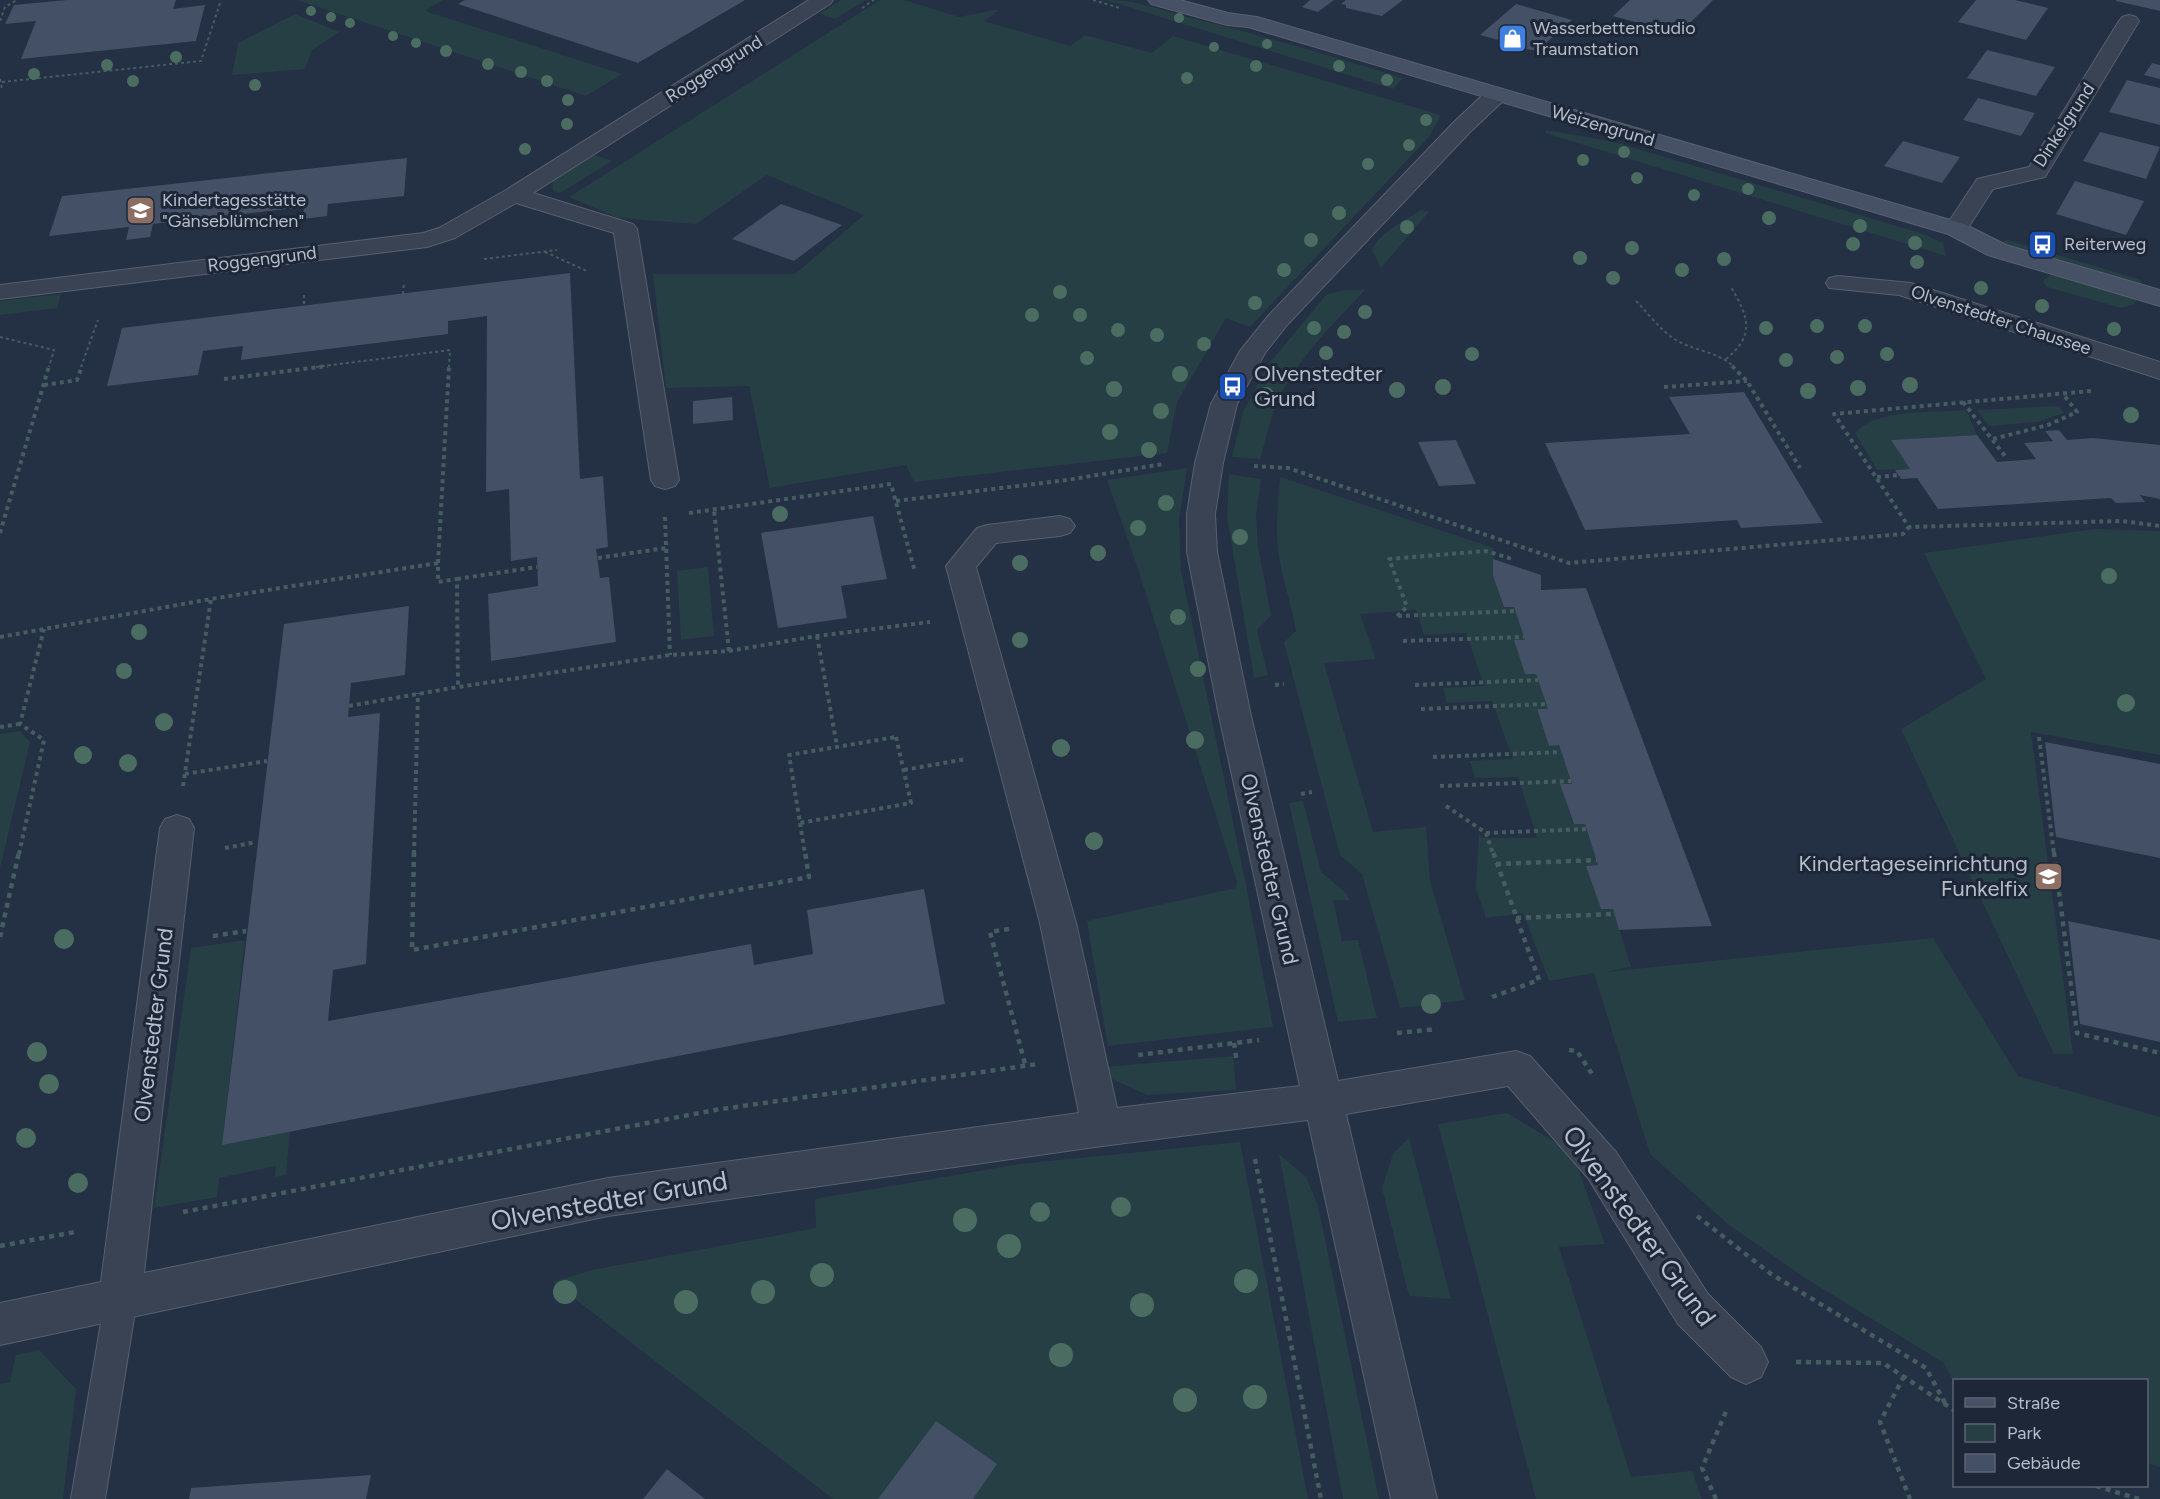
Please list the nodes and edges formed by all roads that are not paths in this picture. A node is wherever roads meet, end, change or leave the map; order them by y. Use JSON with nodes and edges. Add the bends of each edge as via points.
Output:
{"nodes":[{"id":1,"x":823,"y":0,"type":"edge"},
{"id":2,"x":1158,"y":0,"type":"edge"},
{"id":3,"x":1199,"y":0,"type":"edge"},
{"id":4,"x":1250,"y":21,"type":"junction"},
{"id":5,"x":2129,"y":21,"type":"dead end"},
{"id":6,"x":1496,"y":95,"type":"junction"},
{"id":7,"x":514,"y":195,"type":"junction"},
{"id":8,"x":1956,"y":229,"type":"junction"},
{"id":9,"x":2160,"y":278,"type":"edge"},
{"id":10,"x":1838,"y":283,"type":"dead end"},
{"id":11,"x":0,"y":292,"type":"edge"},
{"id":12,"x":2160,"y":298,"type":"edge"},
{"id":13,"x":2160,"y":371,"type":"edge"},
{"id":14,"x":665,"y":480,"type":"road end"},
{"id":15,"x":1060,"y":526,"type":"dead end"},
{"id":16,"x":177,"y":828,"type":"road end"},
{"id":17,"x":1322,"y":1101,"type":"junction"},
{"id":18,"x":1102,"y":1128,"type":"junction"},
{"id":19,"x":121,"y":1299,"type":"junction"},
{"id":20,"x":0,"y":1324,"type":"edge"},
{"id":21,"x":1746,"y":1362,"type":"road end"},
{"id":22,"x":88,"y":1499,"type":"edge"},
{"id":23,"x":1414,"y":1499,"type":"edge"}],
"edges":[{"from":1,"to":7,"type":"street","name":"Roggengrund"},
{"from":2,"to":4,"type":"main road","name":"Weizengrund","via":[[1227,19]]},
{"from":3,"to":4,"type":"main road","name":"Weizengrund","via":[[1240,11]]},
{"from":4,"to":6,"type":"main road","name":"Weizengrund"},
{"from":5,"to":8,"type":"street","name":"Dinkelgrund","via":[[2037,172],[1985,184]]},
{"from":6,"to":8,"type":"main road","name":"Weizengrund"},
{"from":6,"to":17,"type":"street","name":"Olvenstedter Grund","via":[[1266,335],[1224,404],[1209,463],[1200,534],[1204,569]]},
{"from":7,"to":11,"type":"street","name":"Roggengrund","via":[[428,240]]},
{"from":7,"to":14,"type":"street","via":[[625,229]]},
{"from":8,"to":9,"type":"main road","name":"Weizengrund","via":[[2002,231]]},
{"from":8,"to":12,"type":"main road","name":"Weizengrund","via":[[1997,250]]},
{"from":10,"to":13,"type":"street","name":"Olvenstedter Chaussee","via":[[1902,288]]},
{"from":15,"to":18,"type":"street","via":[[987,536],[961,566],[1058,922]]},
{"from":16,"to":19,"type":"street","name":"Olvenstedter Grund"},
{"from":17,"to":18,"type":"street","name":"Olvenstedter Grund"},
{"from":17,"to":21,"type":"street","name":"Olvenstedter Grund","via":[[1516,1068],[1602,1165],[1693,1310]]},
{"from":17,"to":23,"type":"street","name":"Olvenstedter Grund"},
{"from":18,"to":19,"type":"street","name":"Olvenstedter Grund","via":[[608,1197]]},
{"from":19,"to":20,"type":"street","name":"Olvenstedter Grund"},
{"from":19,"to":22,"type":"lane"}]}
